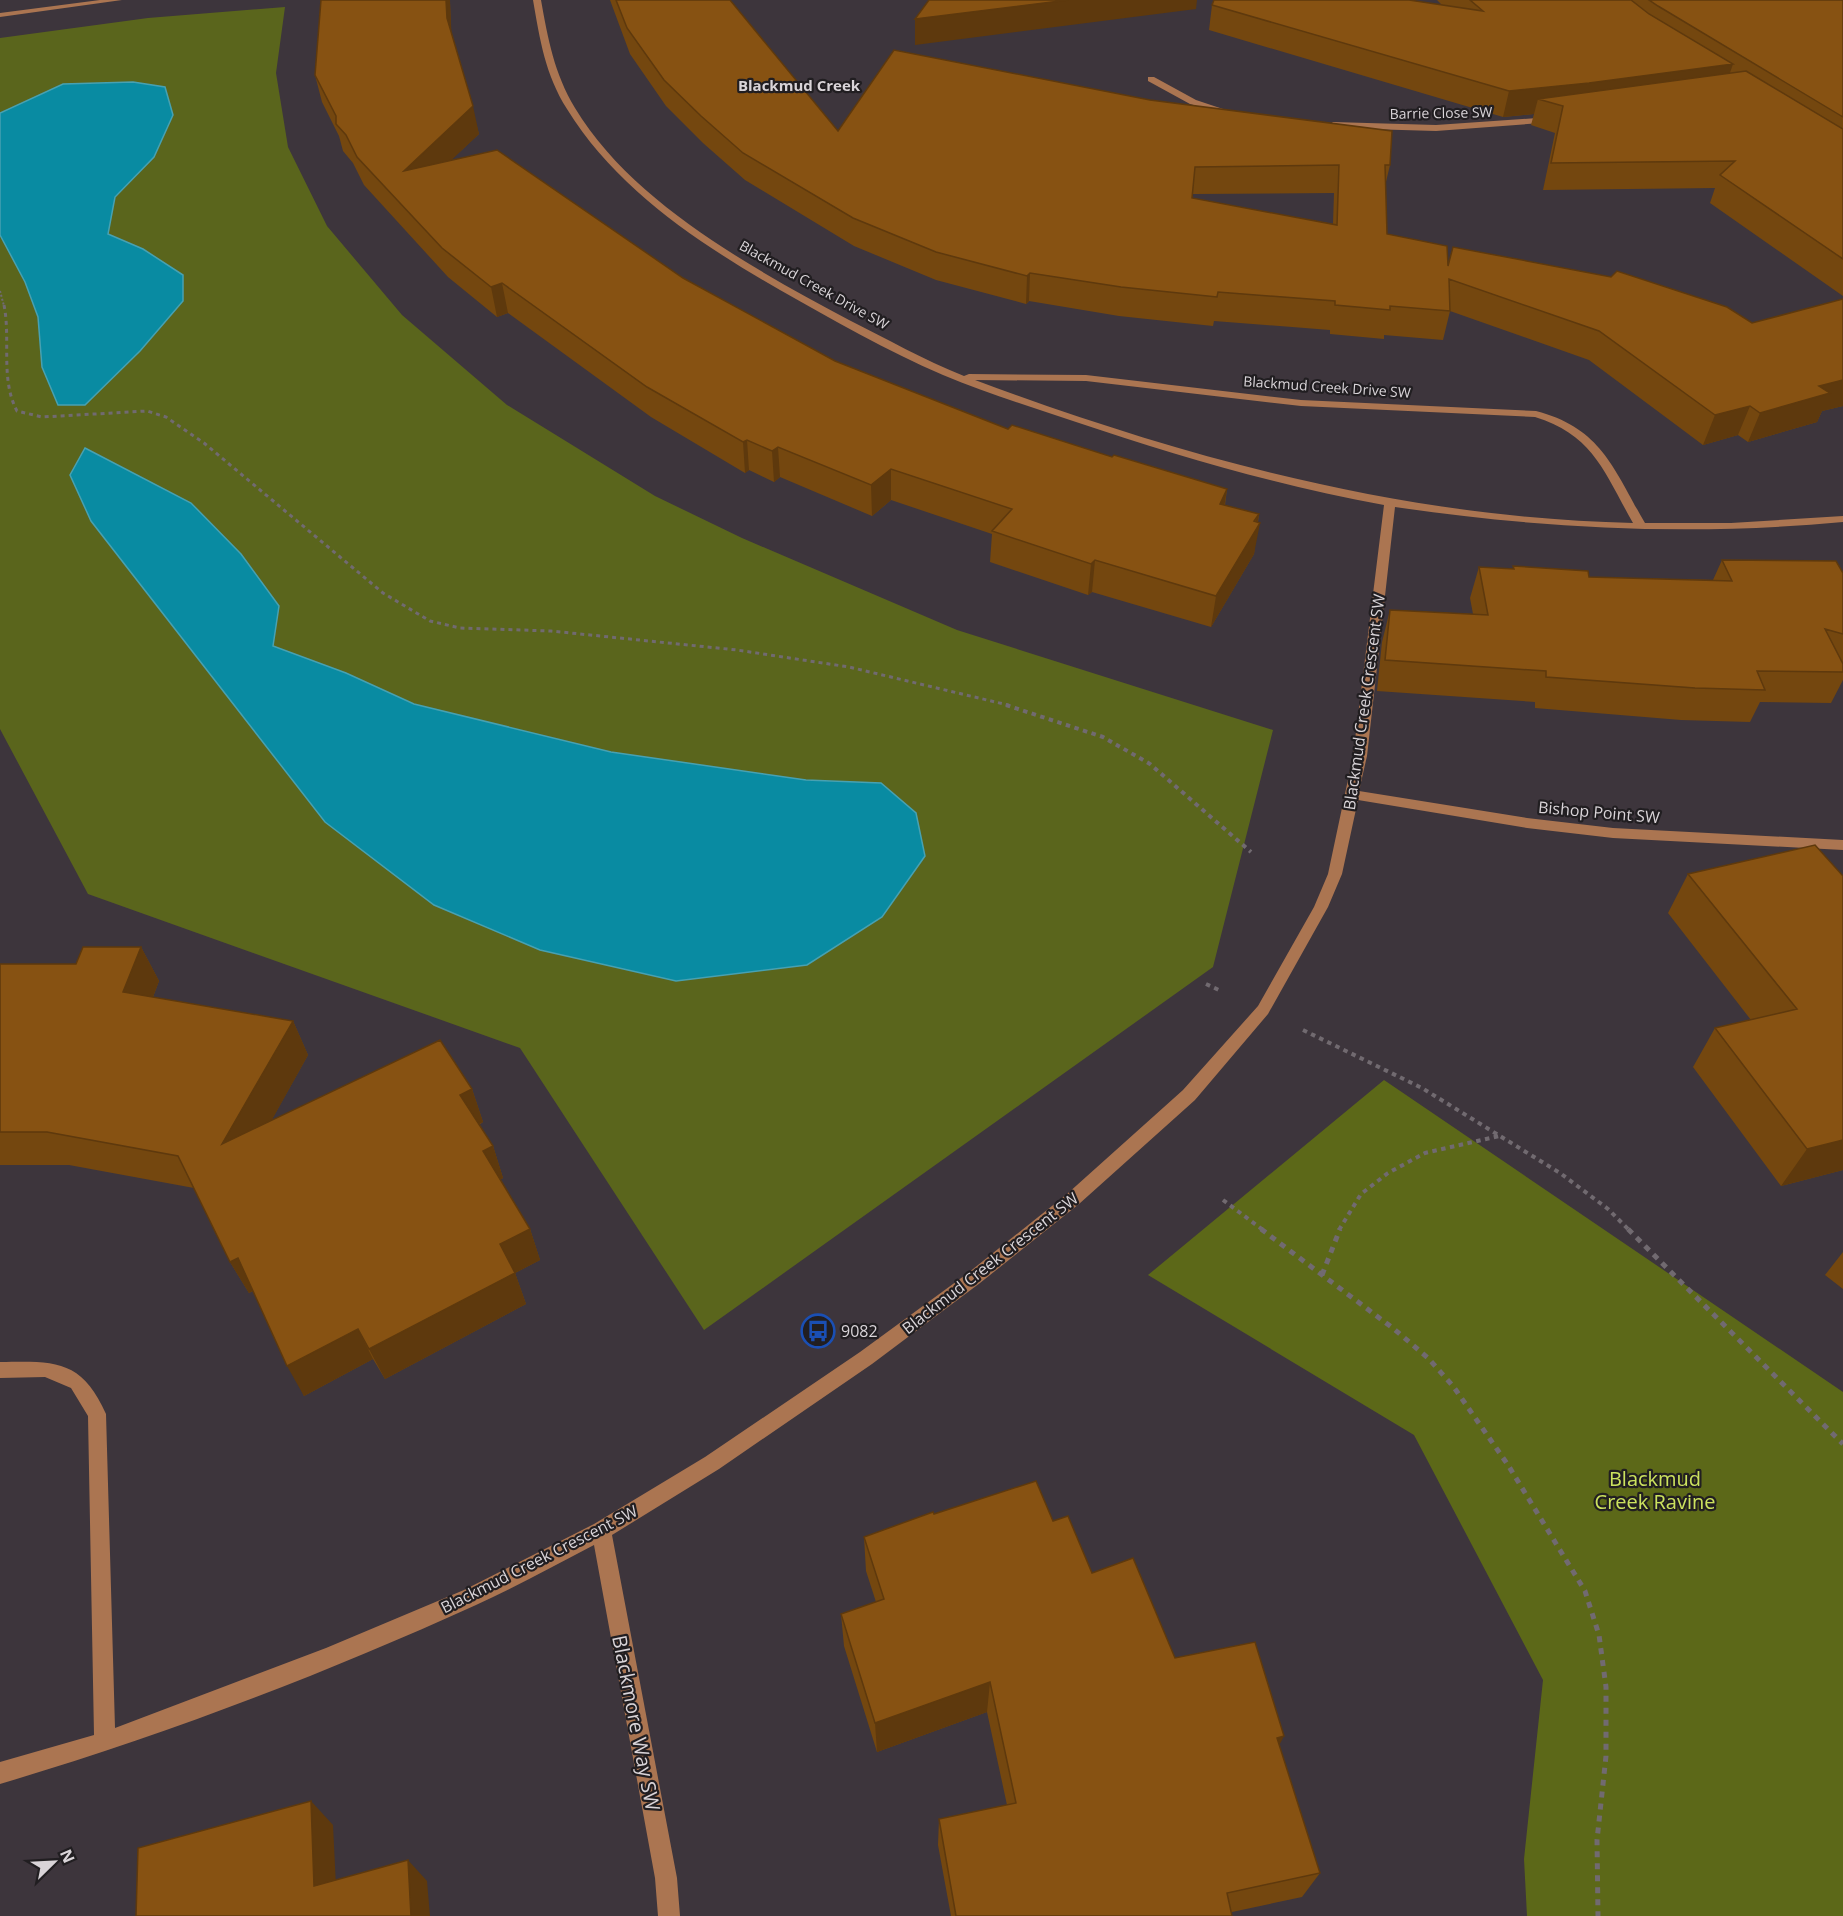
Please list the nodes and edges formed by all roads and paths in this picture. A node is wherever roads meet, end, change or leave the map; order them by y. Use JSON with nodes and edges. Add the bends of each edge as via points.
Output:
{"nodes":[{"id":1,"x":118,"y":0,"type":"edge"},
{"id":2,"x":537,"y":0,"type":"edge"},
{"id":3,"x":0,"y":15,"type":"edge"},
{"id":4,"x":1151,"y":79,"type":"dead end"},
{"id":5,"x":1234,"y":113,"type":"edge"},
{"id":6,"x":1558,"y":119,"type":"edge"},
{"id":7,"x":1325,"y":124,"type":"edge"},
{"id":8,"x":0,"y":291,"type":"edge"},
{"id":9,"x":957,"y":377,"type":"junction"},
{"id":10,"x":1390,"y":503,"type":"junction"},
{"id":11,"x":1843,"y":519,"type":"edge"},
{"id":12,"x":1641,"y":526,"type":"junction"},
{"id":13,"x":1353,"y":795,"type":"junction"},
{"id":14,"x":1843,"y":845,"type":"edge"},
{"id":15,"x":1251,"y":852,"type":"dead end"},
{"id":16,"x":1319,"y":1038,"type":"dead end"},
{"id":17,"x":1500,"y":1136,"type":"junction"},
{"id":18,"x":1223,"y":1200,"type":"dead end"},
{"id":19,"x":1322,"y":1275,"type":"junction"},
{"id":20,"x":0,"y":1370,"type":"edge"},
{"id":21,"x":1843,"y":1444,"type":"edge"},
{"id":22,"x":601,"y":1531,"type":"junction"},
{"id":23,"x":105,"y":1742,"type":"junction"},
{"id":24,"x":0,"y":1773,"type":"edge"},
{"id":25,"x":669,"y":1916,"type":"edge"},
{"id":26,"x":1598,"y":1916,"type":"edge"}],
"edges":[{"from":1,"to":3,"type":"street"},
{"from":2,"to":9,"type":"street","name":"Blackmud Creek Drive SW","via":[[547,63],[561,90],[577,118],[631,181],[690,229],[765,279]]},
{"from":4,"to":5,"type":"street","via":[[1193,102]]},
{"from":6,"to":7,"type":"street","name":"Barrie Close SW","via":[[1436,128]]},
{"from":8,"to":15,"type":"path","via":[[8,336],[6,393],[17,411],[42,417],[147,411],[166,417],[204,443],[383,592],[430,621],[460,628],[551,631],[748,651],[849,667],[1028,710],[1103,737],[1150,764]]},
{"from":9,"to":10,"type":"street","name":"Blackmud Creek Drive SW","via":[[1171,450]]},
{"from":9,"to":12,"type":"street","name":"Blackmud Creek Drive SW","via":[[1086,378],[1301,403],[1536,414],[1566,425],[1587,441]]},
{"from":10,"to":12,"type":"street","name":"Blackmud Creek Drive SW","via":[[1491,517]]},
{"from":10,"to":13,"type":"street","name":"Blackmud Creek Crescent SW"},
{"from":11,"to":12,"type":"street","name":"Blackmud Creek Drive SW","via":[[1772,525]]},
{"from":13,"to":14,"type":"street","name":"Bishop Point SW","via":[[1613,833]]},
{"from":13,"to":22,"type":"street","name":"Blackmud Creek Crescent SW","via":[[1335,874],[1321,907],[1263,1010],[1189,1095],[1073,1199],[875,1352],[712,1463]]},
{"from":16,"to":17,"type":"path","via":[[1422,1088]]},
{"from":17,"to":19,"type":"path","via":[[1425,1153],[1388,1173],[1361,1194],[1340,1229]]},
{"from":17,"to":21,"type":"path","via":[[1608,1209]]},
{"from":18,"to":19,"type":"path"},
{"from":19,"to":26,"type":"path","via":[[1394,1329],[1453,1386],[1527,1493],[1586,1591],[1599,1635],[1606,1688],[1606,1756],[1597,1840]]},
{"from":20,"to":23,"type":"street","via":[[46,1369],[77,1382],[97,1414]]},
{"from":22,"to":23,"type":"street","name":"Blackmud Creek Crescent SW","via":[[471,1597],[350,1649]]},
{"from":22,"to":25,"type":"street","name":"Blackmore Way SW","via":[[666,1878]]},
{"from":23,"to":24,"type":"street","name":"Blackmud Creek Crescent SW"}]}
